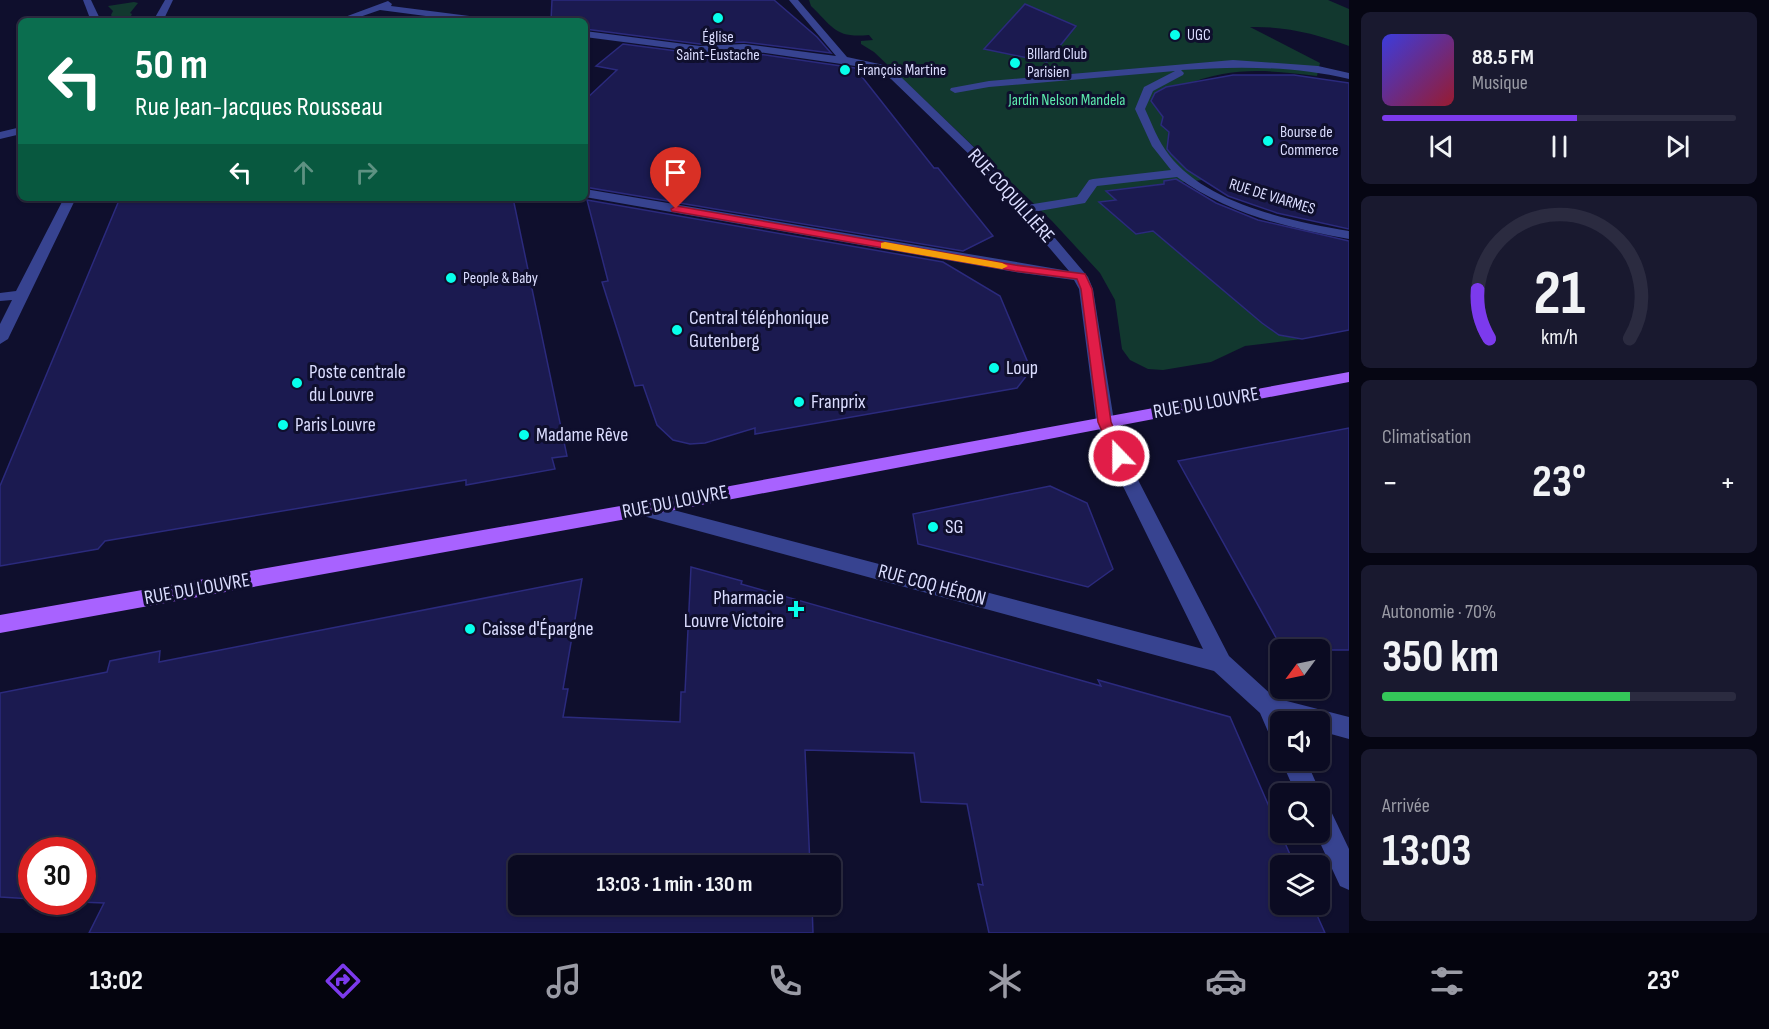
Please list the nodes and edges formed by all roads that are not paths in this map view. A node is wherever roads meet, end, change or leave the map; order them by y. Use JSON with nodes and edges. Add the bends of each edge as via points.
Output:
{"nodes":[{"id":1,"x":87,"y":0,"type":"edge"},
{"id":2,"x":169,"y":0,"type":"edge"},
{"id":3,"x":398,"y":0,"type":"edge"},
{"id":4,"x":793,"y":0,"type":"edge"},
{"id":5,"x":378,"y":7,"type":"junction"},
{"id":6,"x":95,"y":18,"type":"edge"},
{"id":7,"x":160,"y":18,"type":"edge"},
{"id":8,"x":347,"y":18,"type":"edge"},
{"id":9,"x":462,"y":18,"type":"edge"},
{"id":10,"x":588,"y":34,"type":"edge"},
{"id":11,"x":843,"y":59,"type":"junction"},
{"id":12,"x":1211,"y":66,"type":"junction"},
{"id":13,"x":1349,"y":76,"type":"edge"},
{"id":14,"x":955,"y":90,"type":"dead end"},
{"id":15,"x":18,"y":131,"type":"edge"},
{"id":16,"x":0,"y":136,"type":"edge"},
{"id":17,"x":1179,"y":173,"type":"junction"},
{"id":18,"x":588,"y":194,"type":"edge"},
{"id":19,"x":69,"y":201,"type":"edge"},
{"id":20,"x":1030,"y":208,"type":"dead end"},
{"id":21,"x":1349,"y":235,"type":"edge"},
{"id":22,"x":1081,"y":277,"type":"junction"},
{"id":23,"x":23,"y":295,"type":"junction"},
{"id":24,"x":0,"y":297,"type":"edge"},
{"id":25,"x":0,"y":339,"type":"edge"},
{"id":26,"x":1349,"y":377,"type":"edge"},
{"id":27,"x":1105,"y":422,"type":"junction"},
{"id":28,"x":643,"y":508,"type":"junction"},
{"id":29,"x":0,"y":624,"type":"edge"},
{"id":30,"x":1221,"y":663,"type":"junction"},
{"id":31,"x":1268,"y":706,"type":"junction"},
{"id":32,"x":1270,"y":711,"type":"edge"},
{"id":33,"x":1349,"y":728,"type":"edge"},
{"id":34,"x":1330,"y":837,"type":"edge"},
{"id":35,"x":1349,"y":878,"type":"edge"}],
"edges":[{"from":1,"to":6,"type":"street"},
{"from":2,"to":7,"type":"street"},
{"from":3,"to":5,"type":"street"},
{"from":4,"to":11,"type":"street"},
{"from":5,"to":8,"type":"street"},
{"from":5,"to":9,"type":"street"},
{"from":10,"to":11,"type":"street","name":"RUE COQUILLIÈRE","via":[[700,49],[744,47]]},
{"from":11,"to":22,"type":"street","name":"RUE COQUILLIÈRE","via":[[875,65],[895,77],[978,157]]},
{"from":12,"to":13,"type":"street","via":[[1261,64]]},
{"from":12,"to":14,"type":"street"},
{"from":12,"to":17,"type":"street","name":"RUE DE VIARMES","via":[[1173,74],[1148,89],[1140,109],[1154,142]]},
{"from":15,"to":16,"type":"street"},
{"from":17,"to":20,"type":"street","via":[[1093,183],[1081,200]]},
{"from":17,"to":21,"type":"street","name":"RUE DE VIARMES","via":[[1212,195],[1242,208]]},
{"from":18,"to":22,"type":"street"},
{"from":19,"to":23,"type":"street"},
{"from":22,"to":27,"type":"street","name":"RUE COQUILLIÈRE"},
{"from":23,"to":24,"type":"street"},
{"from":23,"to":25,"type":"street"},
{"from":26,"to":27,"type":"main road","name":"RUE DU LOUVRE"},
{"from":27,"to":28,"type":"main road","name":"RUE DU LOUVRE"},
{"from":27,"to":30,"type":"street","name":"RUE COQUILLIÈRE","via":[[1132,486]]},
{"from":28,"to":29,"type":"main road","name":"RUE DU LOUVRE"},
{"from":28,"to":30,"type":"street","name":"RUE COQ HÉRON"},
{"from":30,"to":31,"type":"street","name":"RUE COQUILLIÈRE"},
{"from":31,"to":32,"type":"street","name":"RUE COQUILLIÈRE"},
{"from":31,"to":33,"type":"street"},
{"from":34,"to":35,"type":"street"}]}
